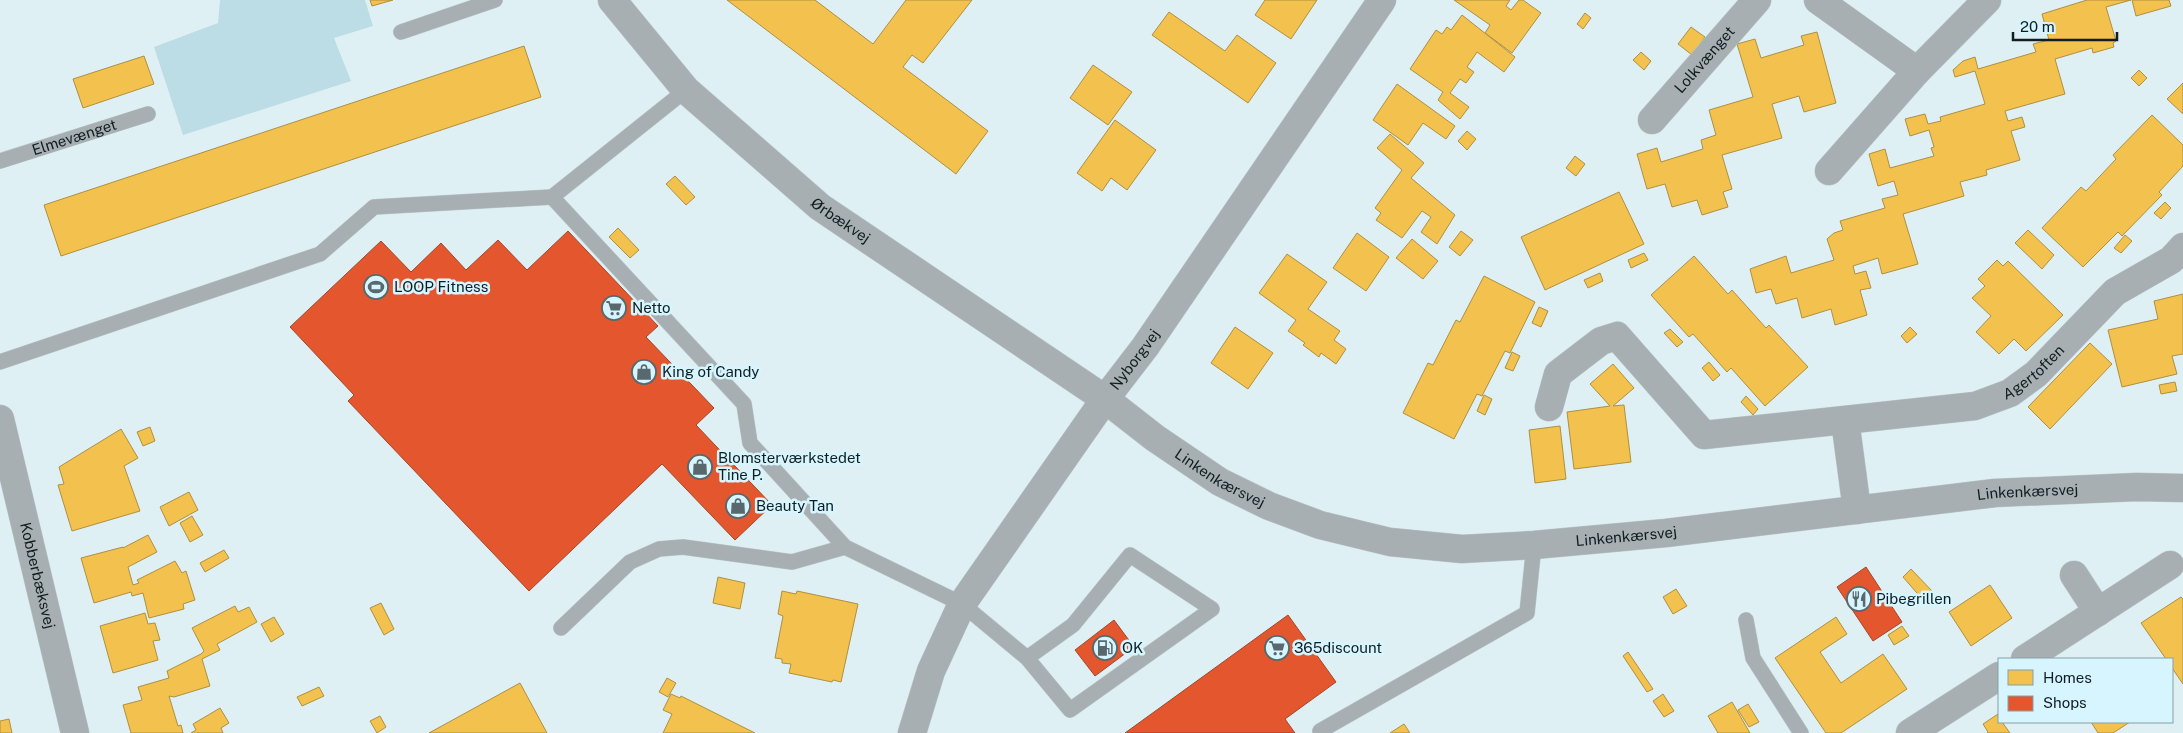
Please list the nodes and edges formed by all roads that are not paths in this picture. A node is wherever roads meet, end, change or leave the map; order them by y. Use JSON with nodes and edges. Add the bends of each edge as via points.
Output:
{"nodes":[{"id":1,"x":495,"y":0,"type":"edge"},
{"id":2,"x":612,"y":0,"type":"edge"},
{"id":3,"x":1382,"y":0,"type":"edge"},
{"id":4,"x":1757,"y":0,"type":"edge"},
{"id":5,"x":1818,"y":0,"type":"edge"},
{"id":6,"x":1987,"y":0,"type":"edge"},
{"id":7,"x":401,"y":32,"type":"dead end"},
{"id":8,"x":1917,"y":71,"type":"junction"},
{"id":9,"x":686,"y":90,"type":"junction"},
{"id":10,"x":148,"y":114,"type":"dead end"},
{"id":11,"x":1652,"y":120,"type":"dead end"},
{"id":12,"x":0,"y":161,"type":"edge"},
{"id":13,"x":1829,"y":171,"type":"dead end"},
{"id":14,"x":552,"y":197,"type":"junction"},
{"id":15,"x":2183,"y":247,"type":"edge"},
{"id":16,"x":0,"y":362,"type":"edge"},
{"id":17,"x":1105,"y":399,"type":"junction"},
{"id":18,"x":1549,"y":407,"type":"dead end"},
{"id":19,"x":0,"y":419,"type":"edge"},
{"id":20,"x":1846,"y":420,"type":"junction"},
{"id":21,"x":2183,"y":488,"type":"edge"},
{"id":22,"x":1857,"y":510,"type":"junction"},
{"id":23,"x":1534,"y":545,"type":"junction"},
{"id":24,"x":845,"y":547,"type":"junction"},
{"id":25,"x":2170,"y":565,"type":"dead end"},
{"id":26,"x":2074,"y":575,"type":"dead end"},
{"id":27,"x":962,"y":604,"type":"junction"},
{"id":28,"x":2098,"y":612,"type":"junction"},
{"id":29,"x":1746,"y":620,"type":"dead end"},
{"id":30,"x":561,"y":628,"type":"dead end"},
{"id":31,"x":1028,"y":658,"type":"junction"},
{"id":32,"x":2026,"y":658,"type":"edge"},
{"id":33,"x":1998,"y":677,"type":"edge"},
{"id":34,"x":1320,"y":731,"type":"dead end"},
{"id":35,"x":75,"y":733,"type":"edge"},
{"id":36,"x":912,"y":733,"type":"edge"},
{"id":37,"x":1801,"y":733,"type":"edge"},
{"id":38,"x":1910,"y":733,"type":"edge"}],
"edges":[{"from":1,"to":7,"type":"lane"},
{"from":2,"to":9,"type":"street","name":"Ørbækvej"},
{"from":3,"to":17,"type":"street","name":"Nyborgvej"},
{"from":4,"to":11,"type":"street","name":"Lolkvænget"},
{"from":5,"to":8,"type":"street"},
{"from":6,"to":8,"type":"street"},
{"from":8,"to":13,"type":"street"},
{"from":9,"to":14,"type":"lane"},
{"from":9,"to":17,"type":"street","name":"Ørbækvej","via":[[820,207]]},
{"from":10,"to":12,"type":"lane","name":"Elmevænget"},
{"from":14,"to":16,"type":"lane","via":[[374,207],[320,254]]},
{"from":14,"to":24,"type":"lane","via":[[744,404],[750,444]]},
{"from":15,"to":20,"type":"street","name":"Agertoften","via":[[2170,260],[2115,292],[2036,374],[2010,394],[1975,406]]},
{"from":17,"to":23,"type":"street","name":"Linkenkærsvej","via":[[1220,482],[1269,506],[1320,525],[1399,543],[1462,548]]},
{"from":17,"to":27,"type":"street","name":"Nyborgvej"},
{"from":18,"to":20,"type":"street","name":"Agertoften","via":[[1558,374],[1601,340],[1617,336],[1704,435]]},
{"from":19,"to":35,"type":"street","name":"Kobberbæksvej"},
{"from":20,"to":22,"type":"street"},
{"from":21,"to":22,"type":"street","name":"Linkenkærsvej","via":[[1994,493]]},
{"from":22,"to":23,"type":"street","name":"Linkenkærsvej"},
{"from":23,"to":34,"type":"lane","via":[[1528,613]]},
{"from":24,"to":27,"type":"lane"},
{"from":24,"to":30,"type":"lane","via":[[792,562],[683,547],[659,549],[630,562]]},
{"from":25,"to":28,"type":"street"},
{"from":26,"to":28,"type":"street"},
{"from":27,"to":31,"type":"lane"},
{"from":27,"to":36,"type":"street","name":"Nyborgvej","via":[[931,671]]},
{"from":28,"to":32,"type":"street"},
{"from":29,"to":37,"type":"lane","via":[[1753,658]]},
{"from":31,"to":31,"type":"lane","via":[[1073,625],[1130,555],[1212,609],[1070,710]]},
{"from":33,"to":38,"type":"street"}]}
